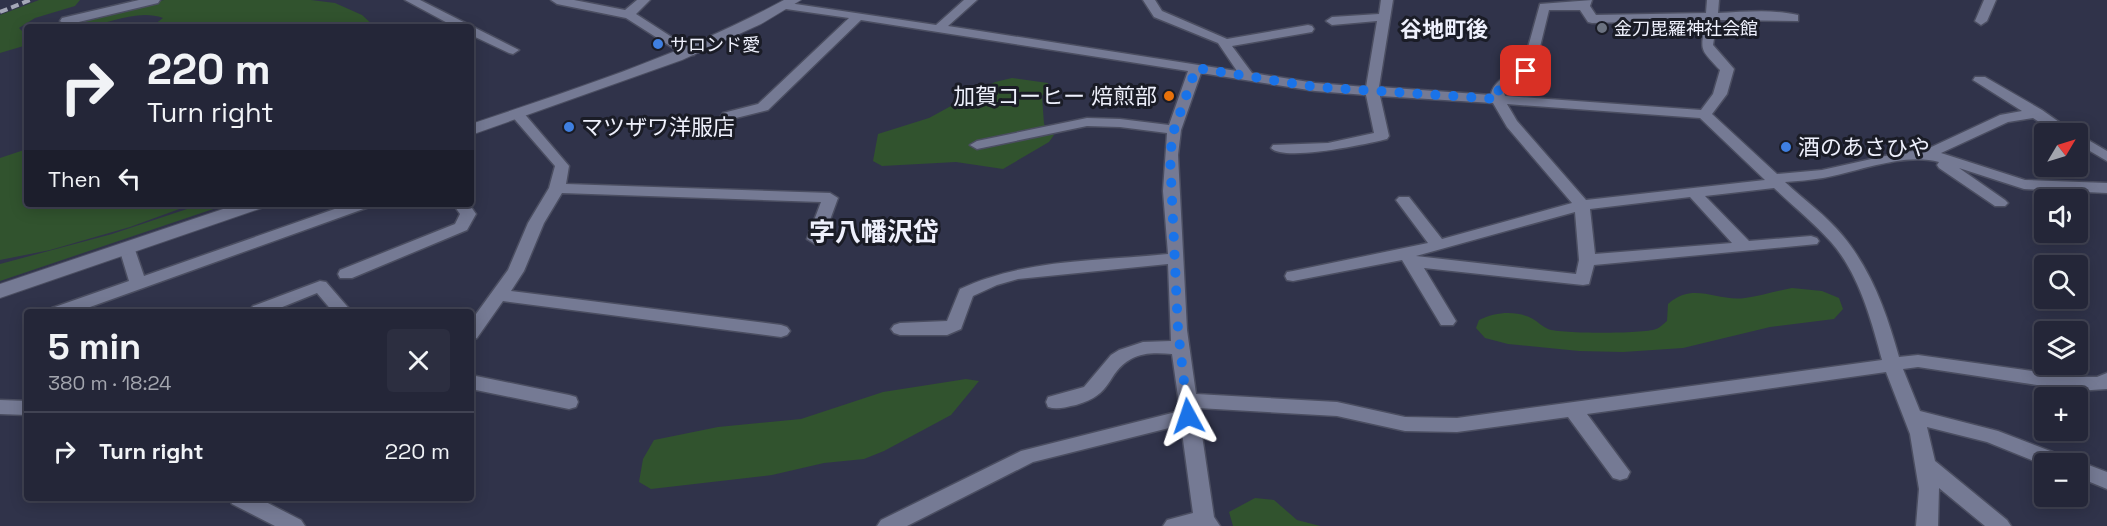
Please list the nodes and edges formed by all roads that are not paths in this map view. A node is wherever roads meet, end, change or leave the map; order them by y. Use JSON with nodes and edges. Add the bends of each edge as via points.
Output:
{"nodes":[{"id":1,"x":154,"y":0,"type":"edge"},
{"id":2,"x":411,"y":0,"type":"edge"},
{"id":3,"x":557,"y":0,"type":"edge"},
{"id":4,"x":644,"y":0,"type":"edge"},
{"id":5,"x":971,"y":0,"type":"edge"},
{"id":6,"x":1149,"y":0,"type":"edge"},
{"id":7,"x":1387,"y":0,"type":"edge"},
{"id":8,"x":1713,"y":0,"type":"edge"},
{"id":9,"x":1990,"y":0,"type":"edge"},
{"id":10,"x":790,"y":1,"type":"edge"},
{"id":11,"x":1585,"y":3,"type":"edge"},
{"id":12,"x":630,"y":15,"type":"junction"},
{"id":13,"x":859,"y":16,"type":"junction"},
{"id":14,"x":1384,"y":17,"type":"junction"},
{"id":15,"x":1712,"y":18,"type":"junction"},
{"id":16,"x":1794,"y":18,"type":"dead end"},
{"id":17,"x":66,"y":21,"type":"dead end"},
{"id":18,"x":1332,"y":21,"type":"dead end"},
{"id":19,"x":1981,"y":21,"type":"dead end"},
{"id":20,"x":459,"y":24,"type":"edge"},
{"id":21,"x":938,"y":29,"type":"junction"},
{"id":22,"x":1308,"y":29,"type":"dead end"},
{"id":23,"x":474,"y":31,"type":"edge"},
{"id":24,"x":1225,"y":43,"type":"junction"},
{"id":25,"x":513,"y":50,"type":"dead end"},
{"id":26,"x":688,"y":52,"type":"junction"},
{"id":27,"x":1196,"y":68,"type":"junction"},
{"id":28,"x":1247,"y":76,"type":"junction"},
{"id":29,"x":1980,"y":80,"type":"dead end"},
{"id":30,"x":1372,"y":92,"type":"junction"},
{"id":31,"x":1498,"y":99,"type":"junction"},
{"id":32,"x":518,"y":114,"type":"junction"},
{"id":33,"x":1704,"y":114,"type":"junction"},
{"id":34,"x":2037,"y":114,"type":"junction"},
{"id":35,"x":728,"y":116,"type":"dead end"},
{"id":36,"x":2051,"y":123,"type":"edge"},
{"id":37,"x":474,"y":129,"type":"edge"},
{"id":38,"x":1174,"y":130,"type":"junction"},
{"id":39,"x":977,"y":145,"type":"dead end"},
{"id":40,"x":2088,"y":145,"type":"edge"},
{"id":41,"x":1278,"y":148,"type":"dead end"},
{"id":42,"x":1928,"y":154,"type":"junction"},
{"id":43,"x":2107,"y":157,"type":"edge"},
{"id":44,"x":1776,"y":181,"type":"junction"},
{"id":45,"x":557,"y":188,"type":"junction"},
{"id":46,"x":2100,"y":188,"type":"edge"},
{"id":47,"x":1692,"y":191,"type":"junction"},
{"id":48,"x":1404,"y":200,"type":"dead end"},
{"id":49,"x":2107,"y":201,"type":"edge"},
{"id":50,"x":2000,"y":203,"type":"dead end"},
{"id":51,"x":1582,"y":205,"type":"junction"},
{"id":52,"x":247,"y":207,"type":"edge"},
{"id":53,"x":356,"y":207,"type":"edge"},
{"id":54,"x":463,"y":207,"type":"edge"},
{"id":55,"x":815,"y":239,"type":"dead end"},
{"id":56,"x":1811,"y":241,"type":"dead end"},
{"id":57,"x":1438,"y":245,"type":"junction"},
{"id":58,"x":1744,"y":246,"type":"junction"},
{"id":59,"x":127,"y":248,"type":"junction"},
{"id":60,"x":1176,"y":258,"type":"junction"},
{"id":61,"x":1409,"y":258,"type":"junction"},
{"id":62,"x":1587,"y":260,"type":"junction"},
{"id":63,"x":346,"y":274,"type":"dead end"},
{"id":64,"x":1293,"y":276,"type":"dead end"},
{"id":65,"x":138,"y":284,"type":"junction"},
{"id":66,"x":0,"y":291,"type":"edge"},
{"id":67,"x":499,"y":295,"type":"junction"},
{"id":68,"x":67,"y":309,"type":"edge"},
{"id":69,"x":262,"y":309,"type":"edge"},
{"id":70,"x":340,"y":309,"type":"edge"},
{"id":71,"x":1446,"y":321,"type":"dead end"},
{"id":72,"x":474,"y":327,"type":"edge"},
{"id":73,"x":900,"y":329,"type":"dead end"},
{"id":74,"x":781,"y":332,"type":"dead end"},
{"id":75,"x":1180,"y":348,"type":"junction"},
{"id":76,"x":1892,"y":364,"type":"junction"},
{"id":77,"x":2107,"y":380,"type":"edge"},
{"id":78,"x":474,"y":383,"type":"edge"},
{"id":79,"x":569,"y":402,"type":"dead end"},
{"id":80,"x":1055,"y":402,"type":"dead end"},
{"id":81,"x":0,"y":407,"type":"edge"},
{"id":82,"x":24,"y":408,"type":"edge"},
{"id":83,"x":1188,"y":408,"type":"junction"},
{"id":84,"x":1574,"y":410,"type":"junction"},
{"id":85,"x":1913,"y":416,"type":"junction"},
{"id":86,"x":2035,"y":453,"type":"edge"},
{"id":87,"x":1925,"y":465,"type":"junction"},
{"id":88,"x":1620,"y":472,"type":"dead end"},
{"id":89,"x":2088,"y":473,"type":"edge"},
{"id":90,"x":2107,"y":481,"type":"edge"},
{"id":91,"x":244,"y":501,"type":"edge"},
{"id":92,"x":1207,"y":522,"type":"edge"},
{"id":93,"x":284,"y":524,"type":"edge"},
{"id":94,"x":888,"y":526,"type":"edge"},
{"id":95,"x":1174,"y":526,"type":"edge"},
{"id":96,"x":1927,"y":526,"type":"edge"},
{"id":97,"x":2000,"y":526,"type":"edge"}],
"edges":[{"from":1,"to":17,"type":"street"},
{"from":2,"to":20,"type":"street"},
{"from":3,"to":12,"type":"street"},
{"from":4,"to":12,"type":"street"},
{"from":5,"to":21,"type":"street"},
{"from":6,"to":24,"type":"street","via":[[1158,14]]},
{"from":7,"to":14,"type":"street"},
{"from":8,"to":15,"type":"street"},
{"from":9,"to":19,"type":"street"},
{"from":10,"to":13,"type":"street"},
{"from":10,"to":26,"type":"street"},
{"from":11,"to":15,"type":"street","via":[[1592,19]]},
{"from":11,"to":31,"type":"street","via":[[1544,7],[1533,65],[1510,79],[1497,92]]},
{"from":12,"to":26,"type":"street"},
{"from":13,"to":21,"type":"street"},
{"from":13,"to":35,"type":"street","via":[[763,107]]},
{"from":14,"to":18,"type":"street"},
{"from":14,"to":30,"type":"street"},
{"from":15,"to":16,"type":"street"},
{"from":15,"to":33,"type":"street","via":[[1707,45],[1727,69],[1716,105]]},
{"from":21,"to":27,"type":"street"},
{"from":22,"to":24,"type":"street"},
{"from":23,"to":25,"type":"street"},
{"from":24,"to":28,"type":"street"},
{"from":26,"to":32,"type":"street"},
{"from":27,"to":28,"type":"street"},
{"from":27,"to":38,"type":"street"},
{"from":28,"to":30,"type":"street"},
{"from":29,"to":34,"type":"street"},
{"from":30,"to":31,"type":"street"},
{"from":30,"to":41,"type":"street","via":[[1382,136],[1328,147]]},
{"from":31,"to":33,"type":"street"},
{"from":31,"to":51,"type":"street","via":[[1512,124]]},
{"from":32,"to":37,"type":"street"},
{"from":32,"to":45,"type":"street","via":[[562,166]]},
{"from":33,"to":44,"type":"street"},
{"from":34,"to":36,"type":"street"},
{"from":34,"to":42,"type":"street","via":[[2005,118]]},
{"from":38,"to":39,"type":"street","via":[[1088,122]]},
{"from":38,"to":60,"type":"street","via":[[1171,173]]},
{"from":40,"to":43,"type":"street"},
{"from":42,"to":44,"type":"street"},
{"from":42,"to":46,"type":"street","via":[[2024,184]]},
{"from":42,"to":50,"type":"street"},
{"from":44,"to":47,"type":"street"},
{"from":44,"to":76,"type":"street","via":[[1837,239],[1860,273],[1881,323]]},
{"from":45,"to":55,"type":"street","via":[[830,198]]},
{"from":45,"to":67,"type":"street","via":[[536,223],[516,271]]},
{"from":46,"to":49,"type":"street"},
{"from":47,"to":51,"type":"street"},
{"from":47,"to":58,"type":"street"},
{"from":48,"to":57,"type":"street"},
{"from":51,"to":57,"type":"street"},
{"from":51,"to":62,"type":"street"},
{"from":52,"to":59,"type":"street"},
{"from":53,"to":65,"type":"street"},
{"from":54,"to":63,"type":"street","via":[[468,214],[460,228]]},
{"from":56,"to":58,"type":"street"},
{"from":57,"to":61,"type":"street"},
{"from":58,"to":62,"type":"street"},
{"from":59,"to":65,"type":"street"},
{"from":59,"to":66,"type":"street"},
{"from":60,"to":73,"type":"street","via":[[1018,274],[991,281],[966,294],[955,325],[947,329]]},
{"from":60,"to":75,"type":"street"},
{"from":61,"to":62,"type":"street","via":[[1583,280]]},
{"from":61,"to":64,"type":"street"},
{"from":61,"to":71,"type":"street"},
{"from":65,"to":68,"type":"street"},
{"from":67,"to":72,"type":"street"},
{"from":67,"to":74,"type":"street"},
{"from":69,"to":70,"type":"street","via":[[320,286]]},
{"from":75,"to":80,"type":"street","via":[[1145,347],[1133,352],[1115,362],[1091,392]]},
{"from":75,"to":83,"type":"street"},
{"from":76,"to":77,"type":"street","via":[[1918,361],[2076,384],[2101,384]]},
{"from":76,"to":84,"type":"street"},
{"from":76,"to":85,"type":"street"},
{"from":78,"to":79,"type":"street"},
{"from":81,"to":82,"type":"street"},
{"from":83,"to":84,"type":"street","via":[[1337,409],[1405,424],[1437,425]]},
{"from":83,"to":92,"type":"street"},
{"from":83,"to":94,"type":"street","via":[[1028,456]]},
{"from":84,"to":88,"type":"street"},
{"from":85,"to":86,"type":"street","via":[[1991,436]]},
{"from":85,"to":87,"type":"street"},
{"from":87,"to":96,"type":"street","via":[[1929,489]]},
{"from":87,"to":97,"type":"street"},
{"from":89,"to":90,"type":"street"},
{"from":91,"to":93,"type":"street"},
{"from":92,"to":95,"type":"street"}]}
